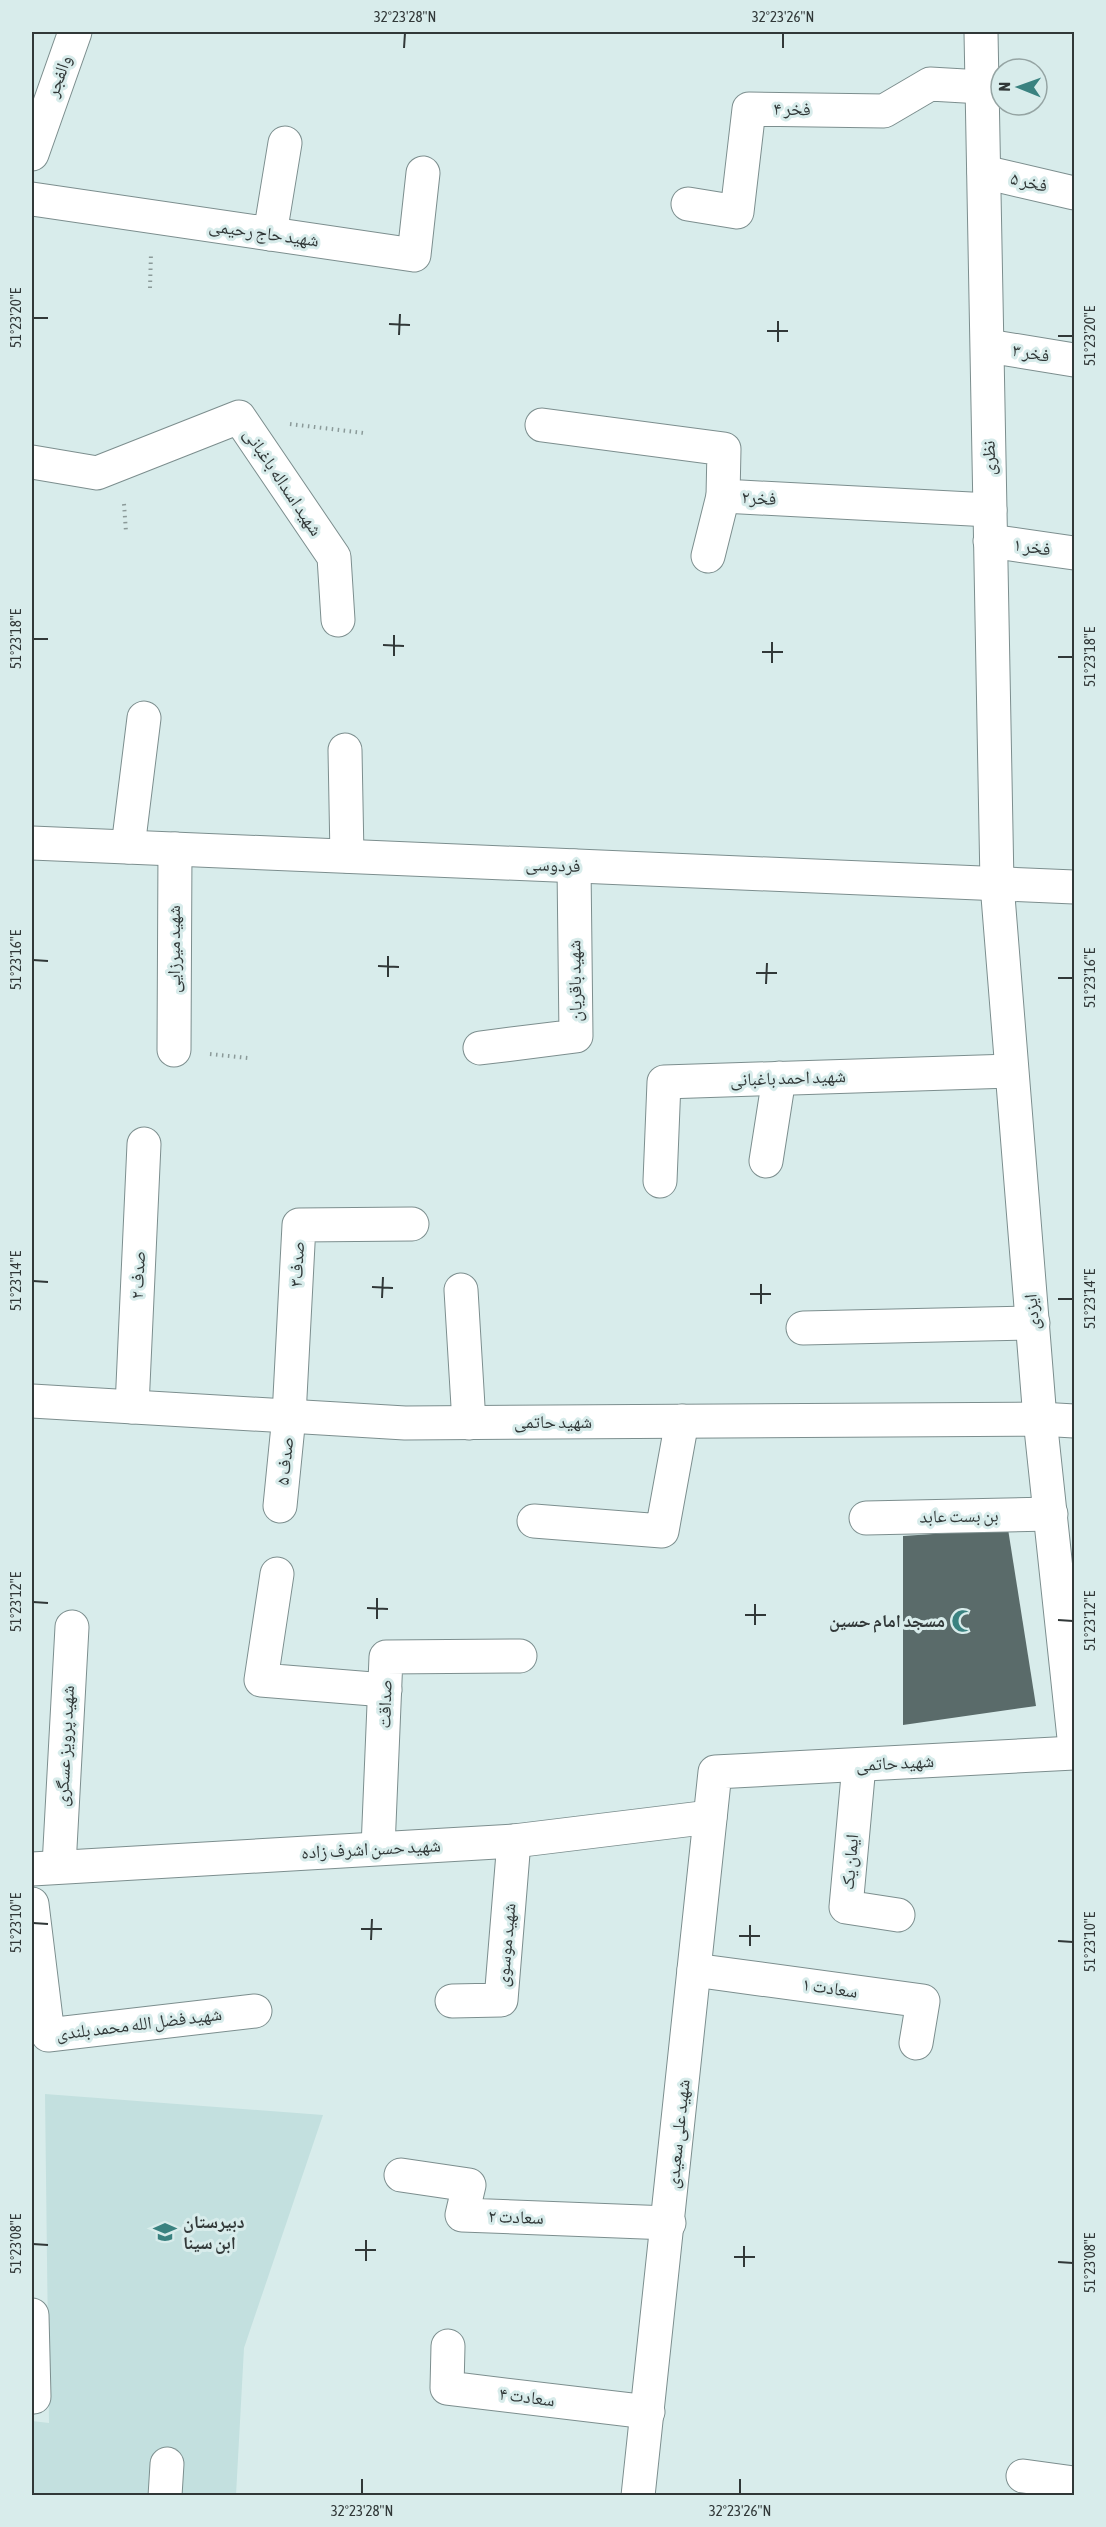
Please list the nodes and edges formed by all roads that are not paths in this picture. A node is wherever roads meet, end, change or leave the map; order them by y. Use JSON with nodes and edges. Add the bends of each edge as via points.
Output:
{"nodes":[{"id":1,"x":75,"y":32,"type":"edge"},
{"id":2,"x":981,"y":32,"type":"edge"},
{"id":3,"x":982,"y":87,"type":"junction"},
{"id":4,"x":285,"y":143,"type":"dead end"},
{"id":5,"x":32,"y":154,"type":"edge"},
{"id":6,"x":984,"y":172,"type":"junction"},
{"id":7,"x":423,"y":174,"type":"dead end"},
{"id":8,"x":1074,"y":193,"type":"edge"},
{"id":9,"x":32,"y":199,"type":"edge"},
{"id":10,"x":688,"y":204,"type":"dead end"},
{"id":11,"x":270,"y":234,"type":"junction"},
{"id":12,"x":988,"y":346,"type":"junction"},
{"id":13,"x":1074,"y":360,"type":"edge"},
{"id":14,"x":542,"y":425,"type":"dead end"},
{"id":15,"x":32,"y":462,"type":"edge"},
{"id":16,"x":723,"y":496,"type":"junction"},
{"id":17,"x":990,"y":525,"type":"junction"},
{"id":18,"x":1074,"y":553,"type":"edge"},
{"id":19,"x":708,"y":556,"type":"dead end"},
{"id":20,"x":338,"y":620,"type":"dead end"},
{"id":21,"x":144,"y":718,"type":"dead end"},
{"id":22,"x":345,"y":750,"type":"dead end"},
{"id":23,"x":32,"y":843,"type":"edge"},
{"id":24,"x":128,"y":847,"type":"junction"},
{"id":25,"x":175,"y":849,"type":"junction"},
{"id":26,"x":347,"y":856,"type":"junction"},
{"id":27,"x":574,"y":866,"type":"junction"},
{"id":28,"x":997,"y":885,"type":"junction"},
{"id":29,"x":1074,"y":886,"type":"edge"},
{"id":30,"x":480,"y":1048,"type":"dead end"},
{"id":31,"x":174,"y":1050,"type":"dead end"},
{"id":32,"x":1011,"y":1071,"type":"junction"},
{"id":33,"x":779,"y":1078,"type":"junction"},
{"id":34,"x":144,"y":1143,"type":"dead end"},
{"id":35,"x":766,"y":1161,"type":"dead end"},
{"id":36,"x":660,"y":1181,"type":"dead end"},
{"id":37,"x":412,"y":1224,"type":"dead end"},
{"id":38,"x":461,"y":1290,"type":"dead end"},
{"id":39,"x":1033,"y":1323,"type":"junction"},
{"id":40,"x":803,"y":1328,"type":"dead end"},
{"id":41,"x":32,"y":1401,"type":"edge"},
{"id":42,"x":132,"y":1407,"type":"junction"},
{"id":43,"x":289,"y":1416,"type":"junction"},
{"id":44,"x":1040,"y":1419,"type":"junction"},
{"id":45,"x":682,"y":1421,"type":"junction"},
{"id":46,"x":1074,"y":1421,"type":"edge"},
{"id":47,"x":469,"y":1423,"type":"junction"},
{"id":48,"x":280,"y":1506,"type":"dead end"},
{"id":49,"x":1051,"y":1514,"type":"junction"},
{"id":50,"x":866,"y":1518,"type":"dead end"},
{"id":51,"x":534,"y":1521,"type":"dead end"},
{"id":52,"x":277,"y":1574,"type":"dead end"},
{"id":53,"x":72,"y":1627,"type":"dead end"},
{"id":54,"x":520,"y":1656,"type":"dead end"},
{"id":55,"x":385,"y":1690,"type":"junction"},
{"id":56,"x":1074,"y":1738,"type":"edge"},
{"id":57,"x":1074,"y":1753,"type":"edge"},
{"id":58,"x":859,"y":1764,"type":"junction"},
{"id":59,"x":716,"y":1772,"type":"joint"},
{"id":60,"x":710,"y":1817,"type":"junction"},
{"id":61,"x":514,"y":1841,"type":"junction"},
{"id":62,"x":378,"y":1848,"type":"junction"},
{"id":63,"x":45,"y":1867,"type":"edge"},
{"id":64,"x":32,"y":1904,"type":"edge"},
{"id":65,"x":898,"y":1915,"type":"dead end"},
{"id":66,"x":694,"y":1970,"type":"junction"},
{"id":67,"x":452,"y":2001,"type":"dead end"},
{"id":68,"x":255,"y":2011,"type":"dead end"},
{"id":69,"x":916,"y":2043,"type":"dead end"},
{"id":70,"x":401,"y":2175,"type":"dead end"},
{"id":71,"x":669,"y":2223,"type":"junction"},
{"id":72,"x":32,"y":2315,"type":"edge"},
{"id":73,"x":448,"y":2346,"type":"dead end"},
{"id":74,"x":34,"y":2397,"type":"dead end"},
{"id":75,"x":648,"y":2412,"type":"junction"},
{"id":76,"x":1023,"y":2476,"type":"dead end"},
{"id":77,"x":1074,"y":2483,"type":"edge"},
{"id":78,"x":638,"y":2496,"type":"edge"}],
"edges":[{"from":1,"to":5,"type":"street","name":"والفجر"},
{"from":2,"to":3,"type":"street","name":"نظری"},
{"from":3,"to":6,"type":"street","name":"نظری"},
{"from":3,"to":10,"type":"street","name":"فخر ۴","via":[[930,84],[884,111],[749,109],[737,212]]},
{"from":4,"to":11,"type":"street"},
{"from":6,"to":8,"type":"street","name":"فخر ۵"},
{"from":6,"to":12,"type":"street","name":"نظری"},
{"from":7,"to":11,"type":"street","name":"شهید حاج رحیمی","via":[[414,255]]},
{"from":9,"to":11,"type":"street","name":"شهید حاج رحیمی"},
{"from":12,"to":13,"type":"street","name":"فخر ۳"},
{"from":12,"to":17,"type":"street","name":"نظری"},
{"from":14,"to":16,"type":"street","name":"فخر۲","via":[[724,449]]},
{"from":15,"to":20,"type":"street","name":"شهید اسداله باغبانی","via":[[97,473],[238,417],[334,557]]},
{"from":16,"to":17,"type":"street","name":"فخر۲"},
{"from":16,"to":19,"type":"street"},
{"from":17,"to":18,"type":"street","name":"فخر ۱"},
{"from":17,"to":28,"type":"street","name":"نظری"},
{"from":21,"to":24,"type":"street"},
{"from":22,"to":26,"type":"street"},
{"from":23,"to":24,"type":"street","name":"فردوسی"},
{"from":24,"to":25,"type":"street","name":"فردوسی"},
{"from":25,"to":26,"type":"street","name":"فردوسی"},
{"from":25,"to":31,"type":"street","name":"شهید میرزایی"},
{"from":26,"to":27,"type":"street","name":"فردوسی"},
{"from":27,"to":28,"type":"street","name":"فردوسی"},
{"from":27,"to":30,"type":"street","name":"شهید باقریان","via":[[576,1036]]},
{"from":28,"to":29,"type":"street","name":"فردوسی"},
{"from":28,"to":32,"type":"street","name":"ایزدی"},
{"from":32,"to":33,"type":"street","name":"شهید احمد باغبانی"},
{"from":32,"to":39,"type":"street","name":"ایزدی"},
{"from":33,"to":35,"type":"street"},
{"from":33,"to":36,"type":"street","name":"شهید احمد باغبانی","via":[[664,1082]]},
{"from":34,"to":42,"type":"street","name":"صدف ۲"},
{"from":37,"to":43,"type":"street","name":"صدف۳","via":[[299,1225]]},
{"from":38,"to":47,"type":"street"},
{"from":39,"to":40,"type":"street"},
{"from":39,"to":44,"type":"street","name":"ایزدی"},
{"from":41,"to":42,"type":"street","name":"شهید حاتمی"},
{"from":42,"to":43,"type":"street","name":"شهید حاتمی"},
{"from":43,"to":47,"type":"street","name":"شهید حاتمی"},
{"from":43,"to":48,"type":"street","name":"صدف ۵"},
{"from":44,"to":45,"type":"street","name":"شهید حاتمی"},
{"from":44,"to":46,"type":"street","name":"شهید حاتمی"},
{"from":44,"to":49,"type":"street","name":"ایزدی"},
{"from":45,"to":47,"type":"street","name":"شهید حاتمی"},
{"from":45,"to":51,"type":"street","via":[[662,1531]]},
{"from":49,"to":50,"type":"street","name":"بن بست عابد"},
{"from":49,"to":56,"type":"street","name":"ایزدی"},
{"from":52,"to":55,"type":"street","via":[[261,1680]]},
{"from":53,"to":63,"type":"street","name":"شهید پرویز عسگری"},
{"from":54,"to":55,"type":"street","name":"صداقت","via":[[386,1658]]},
{"from":55,"to":62,"type":"street","name":"صداقت"},
{"from":57,"to":58,"type":"street","name":"شهید حاتمی"},
{"from":58,"to":59,"type":"street","name":"شهید حاتمی"},
{"from":58,"to":65,"type":"street","name":"ایمان یک","via":[[846,1907]]},
{"from":59,"to":60,"type":"street","name":"شهید علی سعیدی"},
{"from":60,"to":61,"type":"street","name":"شهید حسن اشرف زاده"},
{"from":60,"to":66,"type":"street","name":"شهید علی سعیدی"},
{"from":61,"to":62,"type":"street","name":"شهید حسن اشرف زاده"},
{"from":61,"to":67,"type":"street","name":"شهید موسوی","via":[[501,2000]]},
{"from":62,"to":63,"type":"street","name":"شهید حسن اشرف زاده"},
{"from":64,"to":68,"type":"street","name":"شهید فضل الله محمد بلندی","via":[[48,2035]]},
{"from":66,"to":69,"type":"street","name":"سعادت ۱","via":[[923,2001]]},
{"from":66,"to":71,"type":"street","name":"شهید علی سعیدی"},
{"from":70,"to":71,"type":"street","name":"سعادت ۲","via":[[469,2185],[462,2215]]},
{"from":71,"to":75,"type":"street","name":"شهید علی سعیدی"},
{"from":72,"to":74,"type":"street"},
{"from":73,"to":75,"type":"street","name":"سعادت ۴","via":[[447,2388]]},
{"from":75,"to":78,"type":"street","name":"شهید علی سعیدی"},
{"from":76,"to":77,"type":"street"}]}
